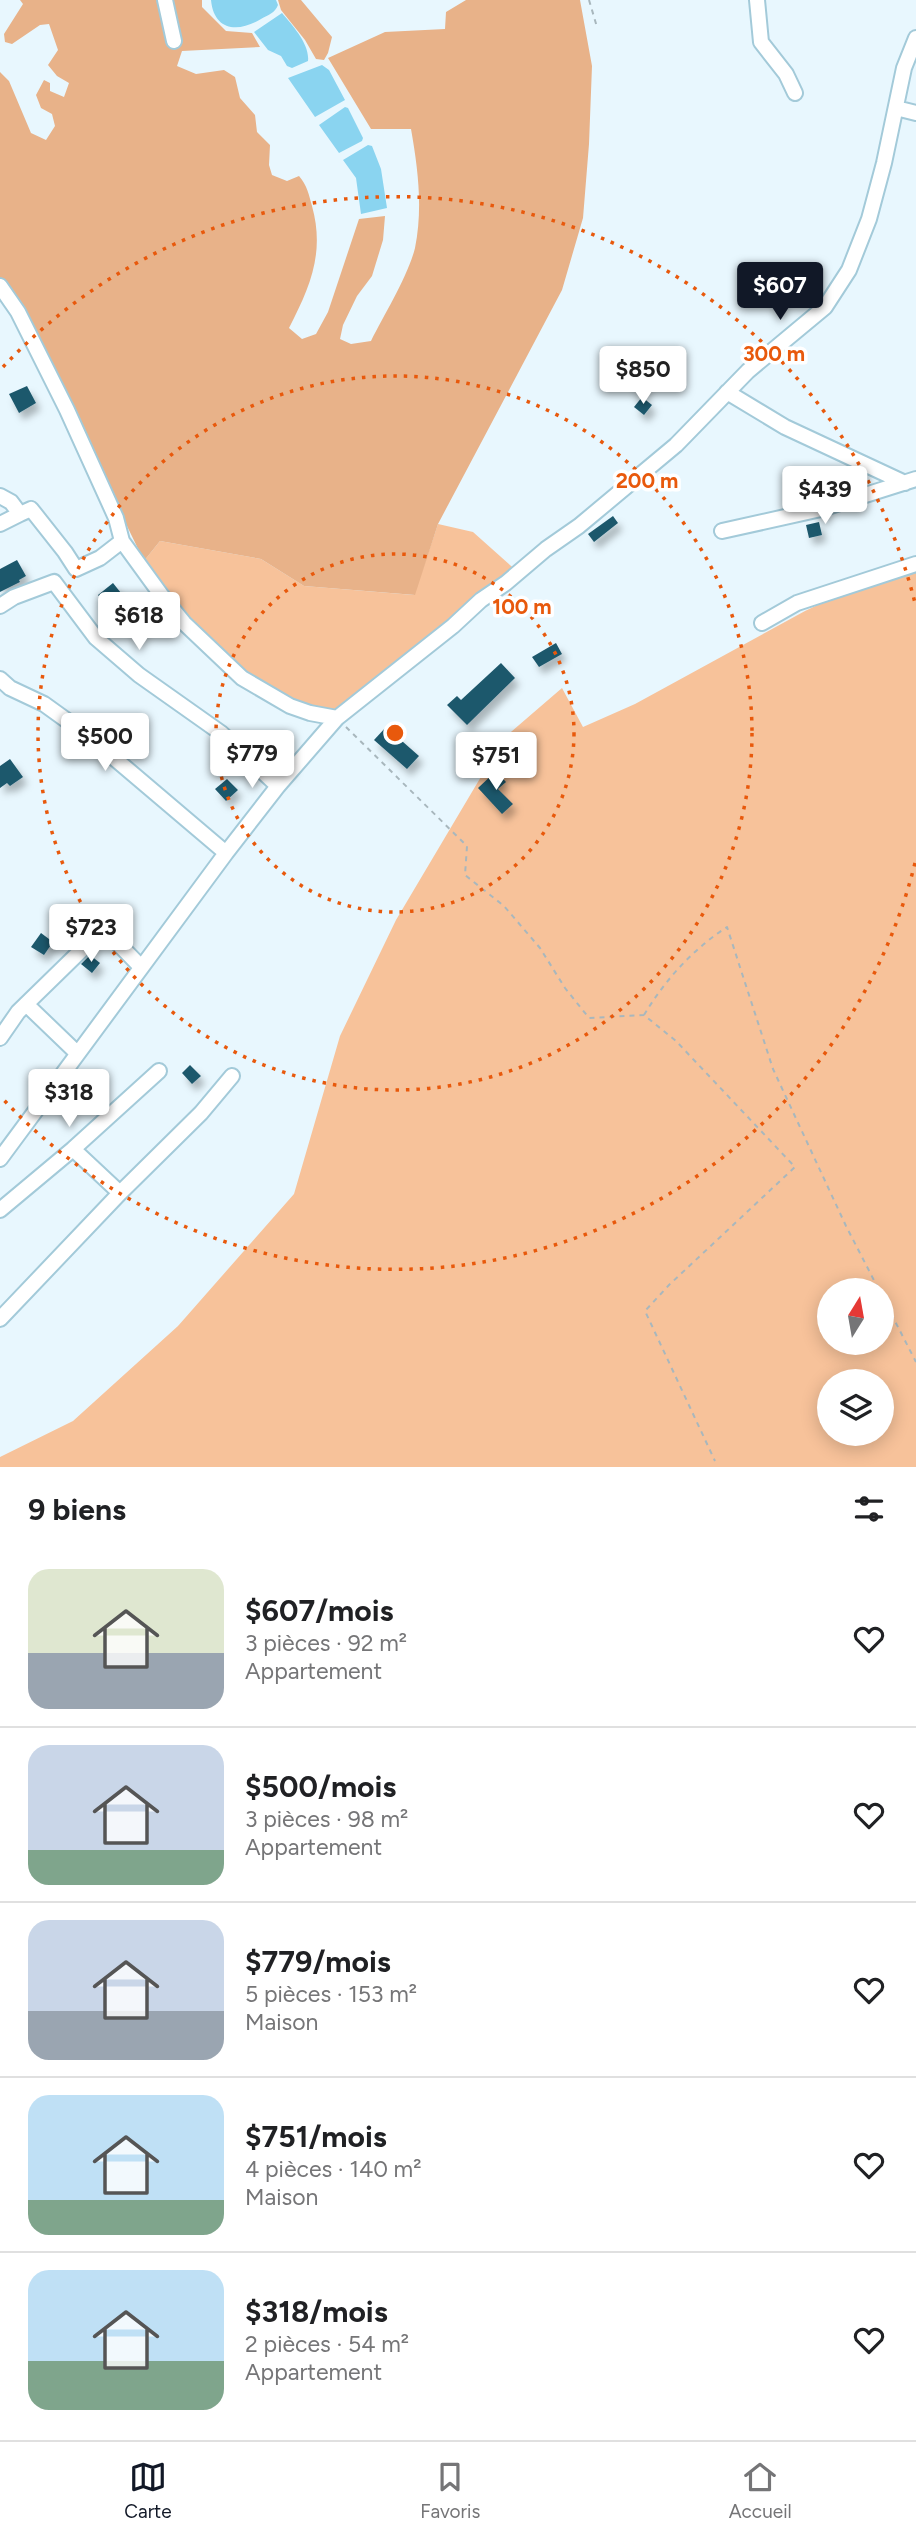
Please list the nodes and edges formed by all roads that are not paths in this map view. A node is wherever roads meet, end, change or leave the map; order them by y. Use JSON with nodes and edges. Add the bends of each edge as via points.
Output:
{"nodes":[{"id":1,"x":165,"y":0,"type":"edge"},
{"id":2,"x":757,"y":0,"type":"edge"},
{"id":3,"x":916,"y":38,"type":"edge"},
{"id":4,"x":174,"y":41,"type":"dead end"},
{"id":5,"x":795,"y":93,"type":"dead end"},
{"id":6,"x":896,"y":108,"type":"junction"},
{"id":7,"x":916,"y":113,"type":"edge"},
{"id":8,"x":0,"y":287,"type":"edge"},
{"id":9,"x":727,"y":392,"type":"junction"},
{"id":10,"x":911,"y":481,"type":"edge"},
{"id":11,"x":0,"y":496,"type":"edge"},
{"id":12,"x":20,"y":514,"type":"junction"},
{"id":13,"x":0,"y":524,"type":"edge"},
{"id":14,"x":722,"y":531,"type":"dead end"},
{"id":15,"x":122,"y":541,"type":"junction"},
{"id":16,"x":916,"y":564,"type":"edge"},
{"id":17,"x":76,"y":569,"type":"junction"},
{"id":18,"x":54,"y":582,"type":"junction"},
{"id":19,"x":0,"y":606,"type":"edge"},
{"id":20,"x":762,"y":623,"type":"dead end"},
{"id":21,"x":0,"y":679,"type":"edge"},
{"id":22,"x":337,"y":718,"type":"junction"},
{"id":23,"x":278,"y":786,"type":"junction"},
{"id":24,"x":226,"y":853,"type":"junction"},
{"id":25,"x":141,"y":967,"type":"junction"},
{"id":26,"x":26,"y":1004,"type":"junction"},
{"id":27,"x":0,"y":1038,"type":"edge"},
{"id":28,"x":77,"y":1053,"type":"junction"},
{"id":29,"x":159,"y":1071,"type":"dead end"},
{"id":30,"x":232,"y":1076,"type":"dead end"},
{"id":31,"x":73,"y":1149,"type":"junction"},
{"id":32,"x":0,"y":1158,"type":"edge"},
{"id":33,"x":120,"y":1193,"type":"junction"},
{"id":34,"x":0,"y":1210,"type":"edge"},
{"id":35,"x":0,"y":1319,"type":"edge"}],
"edges":[{"from":1,"to":4,"type":"street"},
{"from":2,"to":5,"type":"street","via":[[761,42]]},
{"from":3,"to":6,"type":"street"},
{"from":6,"to":7,"type":"street"},
{"from":6,"to":9,"type":"street","via":[[874,205],[849,270],[825,307]]},
{"from":8,"to":15,"type":"street","via":[[18,312],[67,410]]},
{"from":9,"to":10,"type":"street","via":[[785,427]]},
{"from":9,"to":22,"type":"street","via":[[676,445]]},
{"from":10,"to":14,"type":"street","via":[[821,509]]},
{"from":11,"to":12,"type":"street"},
{"from":12,"to":13,"type":"street"},
{"from":12,"to":17,"type":"street","via":[[31,509]]},
{"from":15,"to":17,"type":"street"},
{"from":15,"to":22,"type":"street","via":[[184,623],[242,678],[290,706]]},
{"from":16,"to":20,"type":"street","via":[[797,603]]},
{"from":17,"to":18,"type":"street"},
{"from":18,"to":19,"type":"street"},
{"from":18,"to":23,"type":"street","via":[[96,638],[220,733]]},
{"from":21,"to":24,"type":"street","via":[[87,734]]},
{"from":22,"to":23,"type":"street"},
{"from":23,"to":24,"type":"street"},
{"from":24,"to":25,"type":"street"},
{"from":25,"to":26,"type":"street","via":[[101,931]]},
{"from":25,"to":28,"type":"street"},
{"from":26,"to":27,"type":"street"},
{"from":26,"to":28,"type":"street"},
{"from":28,"to":32,"type":"street"},
{"from":29,"to":31,"type":"street"},
{"from":30,"to":33,"type":"street"},
{"from":31,"to":33,"type":"street"},
{"from":31,"to":34,"type":"street"},
{"from":33,"to":35,"type":"street"}]}
